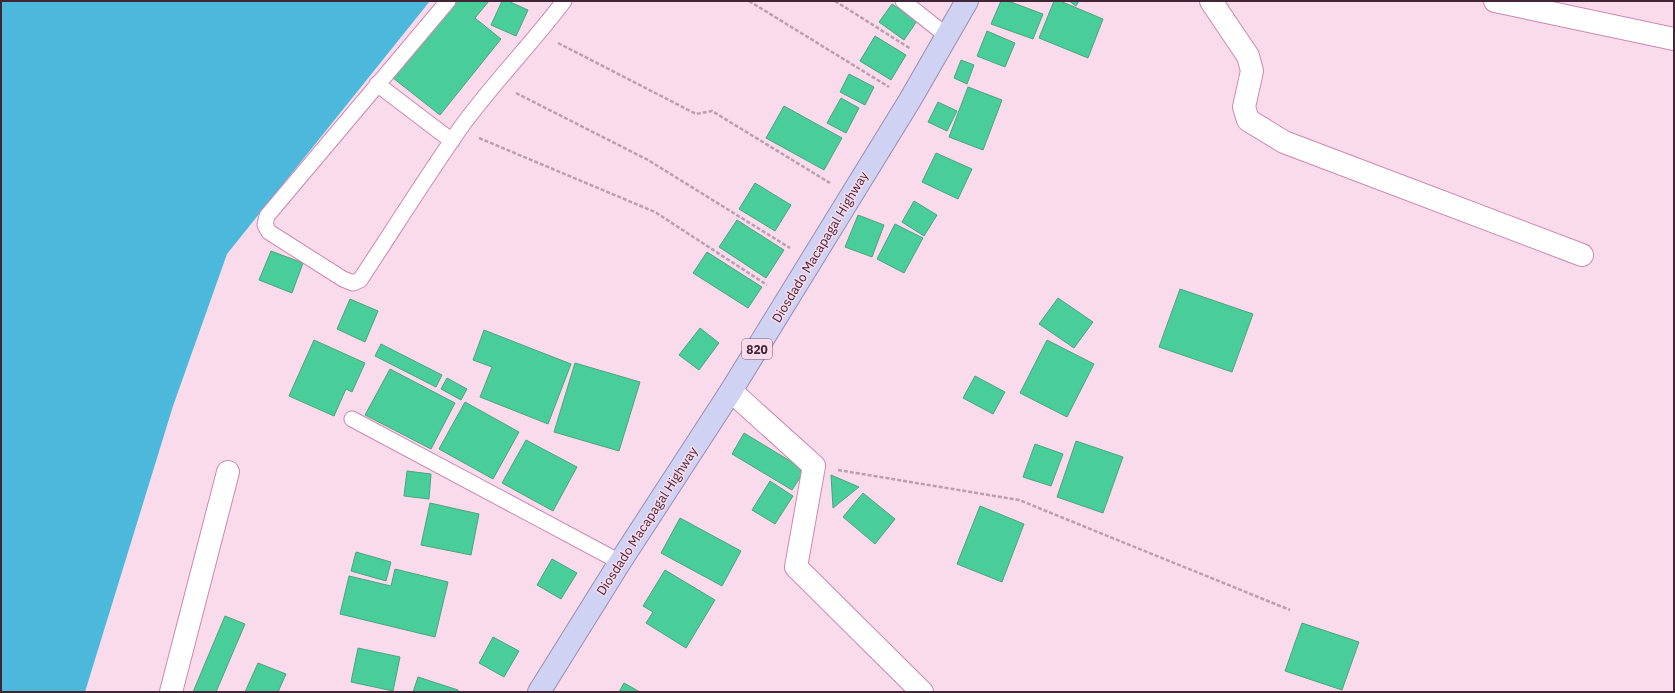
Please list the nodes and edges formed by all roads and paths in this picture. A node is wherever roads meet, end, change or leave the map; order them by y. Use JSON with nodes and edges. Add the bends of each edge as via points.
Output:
{"nodes":[{"id":1,"x":448,"y":1,"type":"edge"},
{"id":2,"x":564,"y":1,"type":"edge"},
{"id":3,"x":749,"y":1,"type":"edge"},
{"id":4,"x":835,"y":1,"type":"edge"},
{"id":5,"x":903,"y":1,"type":"edge"},
{"id":6,"x":967,"y":1,"type":"edge"},
{"id":7,"x":1211,"y":1,"type":"edge"},
{"id":8,"x":1495,"y":1,"type":"edge"},
{"id":9,"x":539,"y":34,"type":"junction"},
{"id":10,"x":947,"y":36,"type":"junction"},
{"id":11,"x":1674,"y":39,"type":"edge"},
{"id":12,"x":931,"y":62,"type":"junction"},
{"id":13,"x":495,"y":83,"type":"junction"},
{"id":14,"x":377,"y":84,"type":"junction"},
{"id":15,"x":910,"y":100,"type":"junction"},
{"id":16,"x":455,"y":135,"type":"junction"},
{"id":17,"x":851,"y":196,"type":"junction"},
{"id":18,"x":1582,"y":255,"type":"dead end"},
{"id":19,"x":811,"y":260,"type":"junction"},
{"id":20,"x":788,"y":298,"type":"junction"},
{"id":21,"x":731,"y":391,"type":"junction"},
{"id":22,"x":352,"y":419,"type":"dead end"},
{"id":23,"x":814,"y":466,"type":"junction"},
{"id":24,"x":228,"y":472,"type":"dead end"},
{"id":25,"x":620,"y":562,"type":"junction"},
{"id":26,"x":1290,"y":610,"type":"dead end"},
{"id":27,"x":171,"y":692,"type":"edge"},
{"id":28,"x":539,"y":692,"type":"edge"},
{"id":29,"x":922,"y":692,"type":"edge"}],
"edges":[{"from":1,"to":14,"type":"lane"},
{"from":2,"to":9,"type":"lane"},
{"from":3,"to":15,"type":"path"},
{"from":4,"to":12,"type":"path"},
{"from":5,"to":10,"type":"lane"},
{"from":6,"to":10,"type":"highway","name":"Diosdado Macapagal Highway","number":"820"},
{"from":7,"to":18,"type":"street","via":[[1248,56],[1252,72],[1244,107],[1248,120],[1284,142]]},
{"from":8,"to":11,"type":"street"},
{"from":9,"to":13,"type":"lane"},
{"from":9,"to":17,"type":"path","via":[[696,114],[712,111]]},
{"from":10,"to":12,"type":"highway","name":"Diosdado Macapagal Highway","number":"820"},
{"from":12,"to":15,"type":"highway","name":"Diosdado Macapagal Highway","number":"820"},
{"from":13,"to":16,"type":"lane"},
{"from":13,"to":19,"type":"path","via":[[648,160]]},
{"from":14,"to":16,"type":"lane"},
{"from":14,"to":16,"type":"lane","via":[[267,216],[265,225],[269,232],[343,279],[353,283],[360,280]]},
{"from":15,"to":17,"type":"highway","name":"Diosdado Macapagal Highway","number":"820"},
{"from":16,"to":20,"type":"path","via":[[655,212]]},
{"from":17,"to":19,"type":"highway","name":"Diosdado Macapagal Highway","number":"820"},
{"from":19,"to":20,"type":"highway","name":"Diosdado Macapagal Highway","number":"820"},
{"from":20,"to":21,"type":"highway","name":"Diosdado Macapagal Highway","number":"820"},
{"from":21,"to":23,"type":"street"},
{"from":21,"to":25,"type":"highway","name":"Diosdado Macapagal Highway","number":"820"},
{"from":22,"to":25,"type":"lane"},
{"from":23,"to":26,"type":"path","via":[[1019,500]]},
{"from":23,"to":29,"type":"street","via":[[796,567]]},
{"from":24,"to":27,"type":"street"},
{"from":25,"to":28,"type":"highway","name":"Diosdado Macapagal Highway","number":"820"}]}
